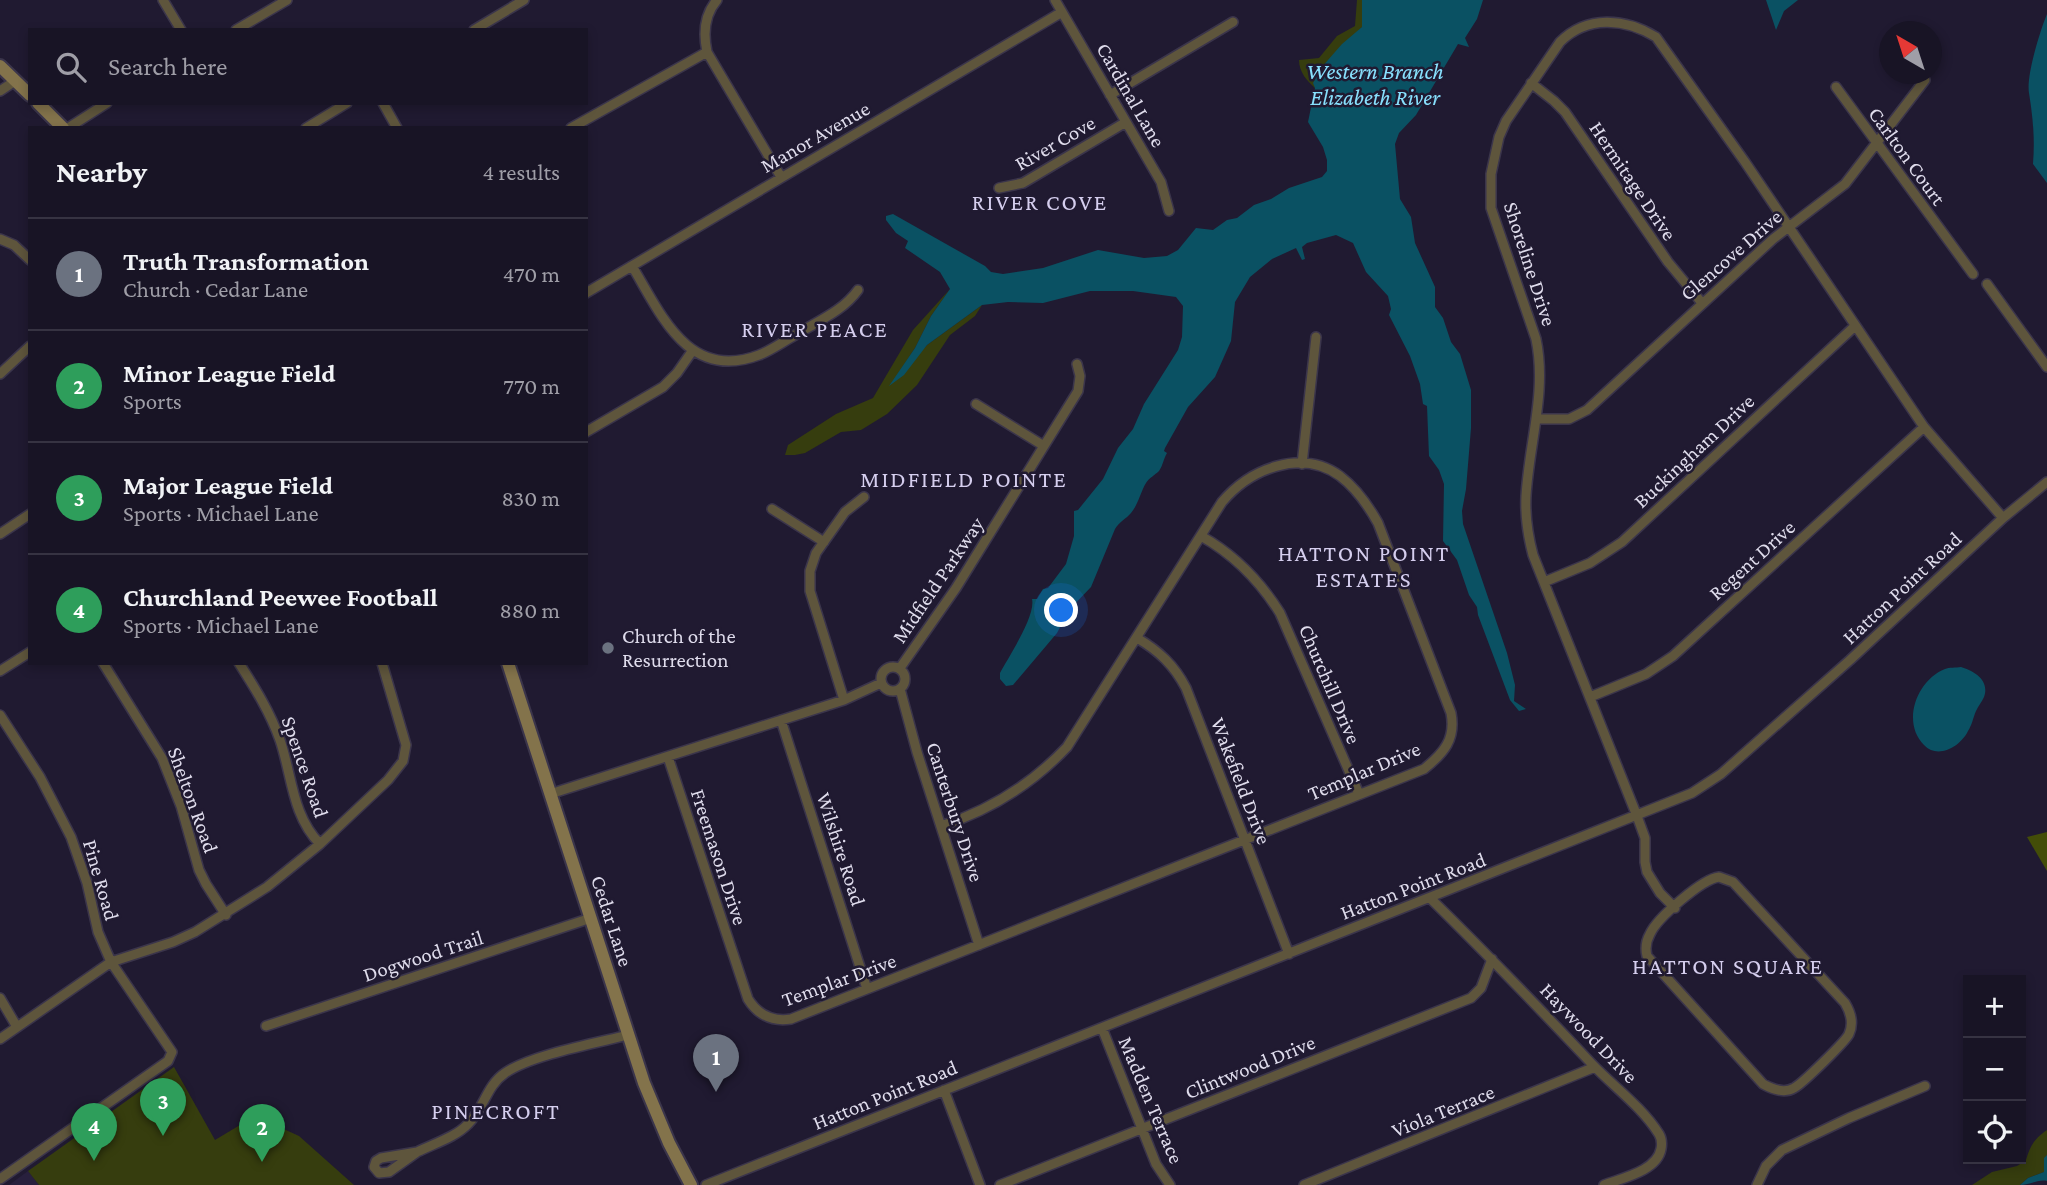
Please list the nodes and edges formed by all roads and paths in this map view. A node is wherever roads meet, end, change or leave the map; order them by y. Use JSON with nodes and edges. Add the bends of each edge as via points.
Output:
{"nodes":[{"id":1,"x":163,"y":0,"type":"edge"},
{"id":2,"x":287,"y":0,"type":"edge"},
{"id":3,"x":524,"y":0,"type":"edge"},
{"id":4,"x":718,"y":0,"type":"edge"},
{"id":5,"x":1055,"y":0,"type":"edge"},
{"id":6,"x":1062,"y":12,"type":"junction"},
{"id":7,"x":1233,"y":22,"type":"dead end"},
{"id":8,"x":180,"y":28,"type":"edge"},
{"id":9,"x":239,"y":28,"type":"edge"},
{"id":10,"x":477,"y":28,"type":"edge"},
{"id":11,"x":707,"y":52,"type":"junction"},
{"id":12,"x":0,"y":66,"type":"edge"},
{"id":13,"x":15,"y":81,"type":"junction"},
{"id":14,"x":1531,"y":83,"type":"junction"},
{"id":15,"x":1922,"y":84,"type":"edge"},
{"id":16,"x":1836,"y":88,"type":"dead end"},
{"id":17,"x":0,"y":91,"type":"edge"},
{"id":18,"x":28,"y":93,"type":"edge"},
{"id":19,"x":1110,"y":95,"type":"junction"},
{"id":20,"x":40,"y":105,"type":"edge"},
{"id":21,"x":104,"y":105,"type":"edge"},
{"id":22,"x":345,"y":105,"type":"edge"},
{"id":23,"x":384,"y":105,"type":"edge"},
{"id":24,"x":1126,"y":122,"type":"junction"},
{"id":25,"x":64,"y":126,"type":"edge"},
{"id":26,"x":69,"y":126,"type":"edge"},
{"id":27,"x":309,"y":126,"type":"edge"},
{"id":28,"x":396,"y":126,"type":"edge"},
{"id":29,"x":575,"y":126,"type":"edge"},
{"id":30,"x":1877,"y":143,"type":"junction"},
{"id":31,"x":781,"y":177,"type":"junction"},
{"id":32,"x":999,"y":188,"type":"dead end"},
{"id":33,"x":1169,"y":211,"type":"dead end"},
{"id":34,"x":1788,"y":226,"type":"junction"},
{"id":35,"x":0,"y":239,"type":"edge"},
{"id":36,"x":28,"y":258,"type":"edge"},
{"id":37,"x":632,"y":266,"type":"junction"},
{"id":38,"x":1973,"y":274,"type":"dead end"},
{"id":39,"x":1987,"y":284,"type":"dead end"},
{"id":40,"x":858,"y":290,"type":"dead end"},
{"id":41,"x":588,"y":292,"type":"edge"},
{"id":42,"x":1702,"y":303,"type":"junction"},
{"id":43,"x":1855,"y":326,"type":"junction"},
{"id":44,"x":1316,"y":337,"type":"dead end"},
{"id":45,"x":28,"y":348,"type":"edge"},
{"id":46,"x":693,"y":350,"type":"junction"},
{"id":47,"x":1077,"y":364,"type":"dead end"},
{"id":48,"x":2047,"y":367,"type":"edge"},
{"id":49,"x":0,"y":374,"type":"edge"},
{"id":50,"x":976,"y":404,"type":"dead end"},
{"id":51,"x":1536,"y":419,"type":"junction"},
{"id":52,"x":1924,"y":426,"type":"junction"},
{"id":53,"x":588,"y":431,"type":"edge"},
{"id":54,"x":1044,"y":446,"type":"junction"},
{"id":55,"x":1302,"y":464,"type":"junction"},
{"id":56,"x":2047,"y":482,"type":"edge"},
{"id":57,"x":864,"y":497,"type":"dead end"},
{"id":58,"x":772,"y":509,"type":"dead end"},
{"id":59,"x":28,"y":515,"type":"edge"},
{"id":60,"x":2003,"y":518,"type":"junction"},
{"id":61,"x":0,"y":534,"type":"edge"},
{"id":62,"x":1201,"y":536,"type":"junction"},
{"id":63,"x":824,"y":542,"type":"junction"},
{"id":64,"x":1544,"y":582,"type":"junction"},
{"id":65,"x":1137,"y":638,"type":"junction"},
{"id":66,"x":28,"y":653,"type":"edge"},
{"id":67,"x":104,"y":665,"type":"edge"},
{"id":68,"x":240,"y":665,"type":"edge"},
{"id":69,"x":383,"y":665,"type":"edge"},
{"id":70,"x":509,"y":665,"type":"edge"},
{"id":71,"x":900,"y":668,"type":"junction"},
{"id":72,"x":0,"y":671,"type":"edge"},
{"id":73,"x":881,"y":683,"type":"junction"},
{"id":74,"x":900,"y":689,"type":"junction"},
{"id":75,"x":1590,"y":697,"type":"junction"},
{"id":76,"x":844,"y":701,"type":"junction"},
{"id":77,"x":0,"y":715,"type":"edge"},
{"id":78,"x":782,"y":720,"type":"junction"},
{"id":79,"x":668,"y":757,"type":"junction"},
{"id":80,"x":550,"y":794,"type":"junction"},
{"id":81,"x":1359,"y":794,"type":"junction"},
{"id":82,"x":1637,"y":816,"type":"junction"},
{"id":83,"x":941,"y":826,"type":"junction"},
{"id":84,"x":1245,"y":840,"type":"junction"},
{"id":85,"x":320,"y":844,"type":"junction"},
{"id":86,"x":1430,"y":898,"type":"junction"},
{"id":87,"x":1675,"y":908,"type":"junction"},
{"id":88,"x":226,"y":915,"type":"junction"},
{"id":89,"x":591,"y":918,"type":"junction"},
{"id":90,"x":979,"y":945,"type":"junction"},
{"id":91,"x":1289,"y":954,"type":"junction"},
{"id":92,"x":1492,"y":959,"type":"junction"},
{"id":93,"x":111,"y":962,"type":"junction"},
{"id":94,"x":737,"y":969,"type":"joint"},
{"id":95,"x":867,"y":989,"type":"junction"},
{"id":96,"x":0,"y":998,"type":"edge"},
{"id":97,"x":266,"y":1026,"type":"dead end"},
{"id":98,"x":17,"y":1027,"type":"junction"},
{"id":99,"x":1102,"y":1028,"type":"junction"},
{"id":100,"x":628,"y":1035,"type":"junction"},
{"id":101,"x":0,"y":1039,"type":"edge"},
{"id":102,"x":1595,"y":1067,"type":"junction"},
{"id":103,"x":1925,"y":1086,"type":"dead end"},
{"id":104,"x":944,"y":1090,"type":"junction"},
{"id":105,"x":1142,"y":1129,"type":"junction"},
{"id":106,"x":417,"y":1152,"type":"dead end"},
{"id":107,"x":0,"y":1179,"type":"edge"},
{"id":108,"x":691,"y":1185,"type":"edge"},
{"id":109,"x":706,"y":1185,"type":"edge"},
{"id":110,"x":980,"y":1185,"type":"edge"},
{"id":111,"x":1000,"y":1185,"type":"edge"},
{"id":112,"x":1170,"y":1185,"type":"edge"},
{"id":113,"x":1304,"y":1185,"type":"edge"},
{"id":114,"x":1604,"y":1185,"type":"edge"},
{"id":115,"x":1758,"y":1185,"type":"edge"}],
"edges":[{"from":1,"to":8,"type":"street"},
{"from":2,"to":9,"type":"street"},
{"from":3,"to":10,"type":"street"},
{"from":4,"to":11,"type":"street","via":[[706,19]]},
{"from":5,"to":6,"type":"street","name":"Cardinal Lane"},
{"from":6,"to":19,"type":"street","name":"Cardinal Lane"},
{"from":6,"to":31,"type":"street","name":"Manor Avenue"},
{"from":7,"to":19,"type":"street"},
{"from":11,"to":29,"type":"street"},
{"from":11,"to":31,"type":"street"},
{"from":12,"to":13,"type":"main road"},
{"from":13,"to":17,"type":"street"},
{"from":13,"to":18,"type":"main road"},
{"from":14,"to":34,"type":"street","name":"Shoreline Drive","via":[[1560,42],[1577,29],[1610,22],[1636,26],[1656,37]]},
{"from":14,"to":42,"type":"street","name":"Hermitage Drive","via":[[1565,112],[1668,262]]},
{"from":14,"to":51,"type":"street","name":"Shoreline Drive","via":[[1499,137],[1490,191],[1491,208],[1536,339],[1540,369]]},
{"from":15,"to":30,"type":"street","name":"Glencove Drive"},
{"from":16,"to":30,"type":"street","name":"Carlton Court"},
{"from":19,"to":24,"type":"street","name":"Cardinal Lane"},
{"from":20,"to":25,"type":"main road"},
{"from":21,"to":26,"type":"street"},
{"from":22,"to":27,"type":"street"},
{"from":23,"to":28,"type":"street"},
{"from":24,"to":32,"type":"street","name":"River Cove","via":[[1023,183]]},
{"from":24,"to":33,"type":"street","name":"Cardinal Lane","via":[[1161,183]]},
{"from":30,"to":34,"type":"street","name":"Glencove Drive","via":[[1836,193]]},
{"from":30,"to":38,"type":"street","name":"Carlton Court"},
{"from":31,"to":37,"type":"street","name":"Manor Avenue"},
{"from":34,"to":42,"type":"street","name":"Glencove Drive"},
{"from":34,"to":43,"type":"street","name":"Shoreline Drive"},
{"from":35,"to":36,"type":"street"},
{"from":37,"to":41,"type":"street","name":"Manor Avenue"},
{"from":37,"to":46,"type":"street","via":[[674,335]]},
{"from":39,"to":48,"type":"street"},
{"from":40,"to":46,"type":"street","via":[[839,309],[757,355],[726,360]]},
{"from":42,"to":51,"type":"street","name":"Glencove Drive","via":[[1580,415],[1560,421]]},
{"from":43,"to":52,"type":"street","name":"Shoreline Drive"},
{"from":43,"to":64,"type":"street","name":"Buckingham Drive","via":[[1622,542],[1590,563]]},
{"from":44,"to":55,"type":"street"},
{"from":45,"to":49,"type":"street"},
{"from":46,"to":53,"type":"street","via":[[663,387]]},
{"from":47,"to":54,"type":"street","name":"Midfield Parkway","via":[[1078,391]]},
{"from":50,"to":54,"type":"street"},
{"from":51,"to":64,"type":"street","name":"Shoreline Drive","via":[[1526,519]]},
{"from":52,"to":60,"type":"street","name":"Shoreline Drive"},
{"from":52,"to":75,"type":"street","name":"Regent Drive","via":[[1672,656],[1646,674]]},
{"from":54,"to":71,"type":"street","name":"Midfield Parkway"},
{"from":55,"to":62,"type":"street","name":"Templar Drive","via":[[1265,469],[1242,481]]},
{"from":55,"to":81,"type":"street","name":"Templar Drive","via":[[1338,474],[1369,507],[1453,722],[1446,749],[1424,769]]},
{"from":56,"to":60,"type":"street","name":"Hatton Point Road"},
{"from":57,"to":63,"type":"street","via":[[845,512]]},
{"from":58,"to":63,"type":"street"},
{"from":59,"to":61,"type":"street"},
{"from":60,"to":82,"type":"street","name":"Hatton Point Road","via":[[1721,774],[1692,793]]},
{"from":62,"to":65,"type":"street","name":"Templar Drive"},
{"from":62,"to":81,"type":"street","name":"Churchill Drive","via":[[1251,575],[1280,613]]},
{"from":63,"to":76,"type":"street","via":[[810,570],[810,591]]},
{"from":64,"to":75,"type":"street","name":"Shoreline Drive"},
{"from":65,"to":83,"type":"street","name":"Templar Drive","via":[[1073,740],[1052,763],[999,803]]},
{"from":65,"to":84,"type":"street","name":"Wakefield Drive","via":[[1162,655],[1180,676]]},
{"from":66,"to":72,"type":"street"},
{"from":67,"to":88,"type":"street","name":"Shelton Road","via":[[162,758],[199,870]]},
{"from":68,"to":85,"type":"street","name":"Spence Road","via":[[272,721],[304,825]]},
{"from":69,"to":85,"type":"street","via":[[405,737],[403,761]]},
{"from":70,"to":80,"type":"main road","name":"Cedar Lane"},
{"from":71,"to":73,"type":"street","via":[[885,669]]},
{"from":71,"to":74,"type":"street","via":[[905,682]]},
{"from":73,"to":74,"type":"street","via":[[886,689]]},
{"from":73,"to":76,"type":"street"},
{"from":74,"to":83,"type":"street","name":"Canterbury Drive"},
{"from":75,"to":82,"type":"street","name":"Shoreline Drive"},
{"from":76,"to":78,"type":"street"},
{"from":77,"to":93,"type":"street","name":"Pine Road","via":[[71,837]]},
{"from":78,"to":79,"type":"street"},
{"from":78,"to":95,"type":"street","name":"Wilshire Road"},
{"from":79,"to":80,"type":"street"},
{"from":79,"to":94,"type":"street","name":"Freemason Drive"},
{"from":80,"to":89,"type":"main road","name":"Cedar Lane"},
{"from":81,"to":84,"type":"street","name":"Templar Drive"},
{"from":82,"to":86,"type":"street","name":"Hatton Point Road"},
{"from":82,"to":87,"type":"street","name":"Shoreline Drive","via":[[1645,838],[1647,872]]},
{"from":83,"to":90,"type":"street","name":"Canterbury Drive"},
{"from":84,"to":90,"type":"street","name":"Templar Drive"},
{"from":84,"to":91,"type":"street","name":"Wakefield Drive"},
{"from":85,"to":88,"type":"street"},
{"from":86,"to":91,"type":"street","name":"Hatton Point Road"},
{"from":86,"to":92,"type":"street","name":"Haywood Drive"},
{"from":87,"to":87,"type":"street","via":[[1650,932],[1647,956],[1763,1084],[1777,1090],[1793,1089],[1848,1038],[1852,1023],[1845,1003],[1733,882],[1719,877],[1705,881]]},
{"from":88,"to":93,"type":"street","via":[[173,942]]},
{"from":89,"to":97,"type":"street","name":"Dogwood Trail"},
{"from":89,"to":100,"type":"main road","name":"Cedar Lane"},
{"from":90,"to":95,"type":"street","name":"Templar Drive"},
{"from":91,"to":99,"type":"street","name":"Hatton Point Road"},
{"from":92,"to":102,"type":"street","name":"Haywood Drive"},
{"from":92,"to":105,"type":"street","name":"Clintwood Drive","via":[[1481,988],[1471,998]]},
{"from":93,"to":98,"type":"street"},
{"from":93,"to":107,"type":"street","name":"Pine Road","via":[[172,1052],[169,1061]]},
{"from":94,"to":95,"type":"street","name":"Templar Drive","via":[[752,1006],[774,1020],[791,1019]]},
{"from":96,"to":98,"type":"street"},
{"from":98,"to":101,"type":"street"},
{"from":99,"to":104,"type":"street","name":"Hatton Point Road"},
{"from":99,"to":105,"type":"street","name":"Madden Terrace"},
{"from":100,"to":106,"type":"street","via":[[518,1066],[492,1085],[468,1125]]},
{"from":100,"to":108,"type":"main road","name":"Cedar Lane","via":[[653,1108]]},
{"from":102,"to":113,"type":"street","name":"Viola Terrace"},
{"from":102,"to":114,"type":"street","name":"Haywood Drive","via":[[1661,1140],[1653,1164]]},
{"from":103,"to":115,"type":"street","via":[[1783,1150],[1766,1166]]},
{"from":104,"to":109,"type":"street","name":"Hatton Point Road"},
{"from":104,"to":110,"type":"street"},
{"from":105,"to":111,"type":"street","name":"Clintwood Drive"},
{"from":105,"to":112,"type":"street","name":"Madden Terrace"}]}
